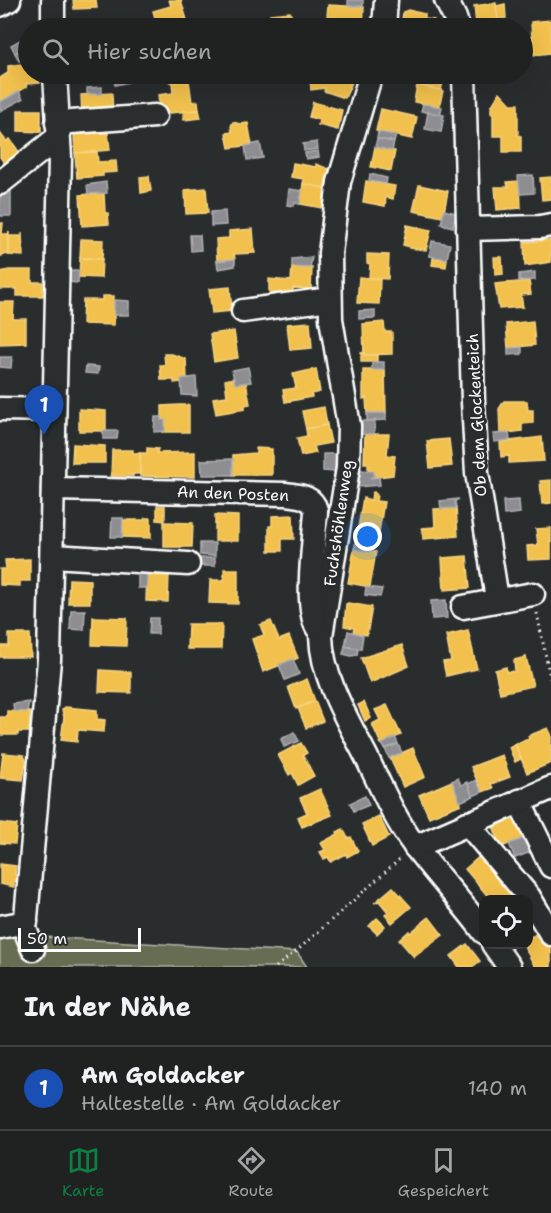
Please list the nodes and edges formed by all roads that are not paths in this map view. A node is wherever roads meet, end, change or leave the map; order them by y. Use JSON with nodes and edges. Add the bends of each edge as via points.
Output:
{"nodes":[{"id":1,"x":9,"y":0,"type":"edge"},
{"id":2,"x":53,"y":0,"type":"edge"},
{"id":3,"x":386,"y":0,"type":"edge"},
{"id":4,"x":446,"y":0,"type":"edge"},
{"id":5,"x":0,"y":6,"type":"edge"},
{"id":6,"x":53,"y":18,"type":"edge"},
{"id":7,"x":385,"y":18,"type":"edge"},
{"id":8,"x":455,"y":18,"type":"edge"},
{"id":9,"x":55,"y":84,"type":"edge"},
{"id":10,"x":368,"y":84,"type":"edge"},
{"id":11,"x":464,"y":84,"type":"edge"},
{"id":12,"x":155,"y":116,"type":"dead end"},
{"id":13,"x":57,"y":131,"type":"junction"},
{"id":14,"x":0,"y":183,"type":"edge"},
{"id":15,"x":551,"y":225,"type":"edge"},
{"id":16,"x":468,"y":229,"type":"junction"},
{"id":17,"x":330,"y":299,"type":"junction"},
{"id":18,"x":243,"y":311,"type":"dead end"},
{"id":19,"x":0,"y":408,"type":"edge"},
{"id":20,"x":54,"y":410,"type":"junction"},
{"id":21,"x":53,"y":489,"type":"junction"},
{"id":22,"x":52,"y":556,"type":"junction"},
{"id":23,"x":188,"y":564,"type":"dead end"},
{"id":24,"x":533,"y":594,"type":"road end"},
{"id":25,"x":497,"y":599,"type":"junction"},
{"id":26,"x":463,"y":607,"type":"dead end"},
{"id":27,"x":322,"y":632,"type":"junction"},
{"id":28,"x":551,"y":788,"type":"edge"},
{"id":29,"x":519,"y":801,"type":"junction"},
{"id":30,"x":467,"y":823,"type":"junction"},
{"id":31,"x":415,"y":847,"type":"junction"},
{"id":32,"x":551,"y":866,"type":"edge"},
{"id":33,"x":26,"y":922,"type":"junction"},
{"id":34,"x":479,"y":926,"type":"edge"},
{"id":35,"x":0,"y":927,"type":"edge"},
{"id":36,"x":551,"y":934,"type":"edge"},
{"id":37,"x":33,"y":949,"type":"dead end"},
{"id":38,"x":496,"y":949,"type":"edge"},
{"id":39,"x":509,"y":967,"type":"edge"}],
"edges":[{"from":1,"to":5,"type":"street"},
{"from":2,"to":6,"type":"street"},
{"from":3,"to":7,"type":"street"},
{"from":4,"to":8,"type":"street"},
{"from":9,"to":13,"type":"street"},
{"from":10,"to":17,"type":"street","name":"Fuchshöhlenweg","via":[[339,182],[330,252]]},
{"from":11,"to":16,"type":"street","name":"Ob dem Glockenteich"},
{"from":12,"to":13,"type":"street"},
{"from":13,"to":14,"type":"street"},
{"from":13,"to":20,"type":"street","via":[[60,158]]},
{"from":15,"to":16,"type":"street"},
{"from":16,"to":25,"type":"street","name":"Ob dem Glockenteich","via":[[477,473]]},
{"from":17,"to":18,"type":"street"},
{"from":17,"to":27,"type":"street","name":"Fuchshöhlenweg","via":[[349,426],[348,468]]},
{"from":19,"to":20,"type":"street"},
{"from":20,"to":21,"type":"street"},
{"from":21,"to":22,"type":"street"},
{"from":21,"to":27,"type":"street","name":"An den Posten","via":[[286,494],[310,499],[316,510],[312,614]]},
{"from":22,"to":23,"type":"street"},
{"from":22,"to":33,"type":"street","via":[[49,660]]},
{"from":24,"to":25,"type":"street"},
{"from":25,"to":26,"type":"street"},
{"from":27,"to":31,"type":"street","name":"Fuchshöhlenweg","via":[[321,651],[337,698],[396,819]]},
{"from":28,"to":29,"type":"street"},
{"from":29,"to":30,"type":"street"},
{"from":29,"to":32,"type":"street"},
{"from":30,"to":31,"type":"street"},
{"from":30,"to":36,"type":"street","via":[[529,897]]},
{"from":31,"to":34,"type":"street","name":"Fuchshöhlenweg"},
{"from":33,"to":35,"type":"street"},
{"from":33,"to":37,"type":"street"},
{"from":38,"to":39,"type":"street"}]}
